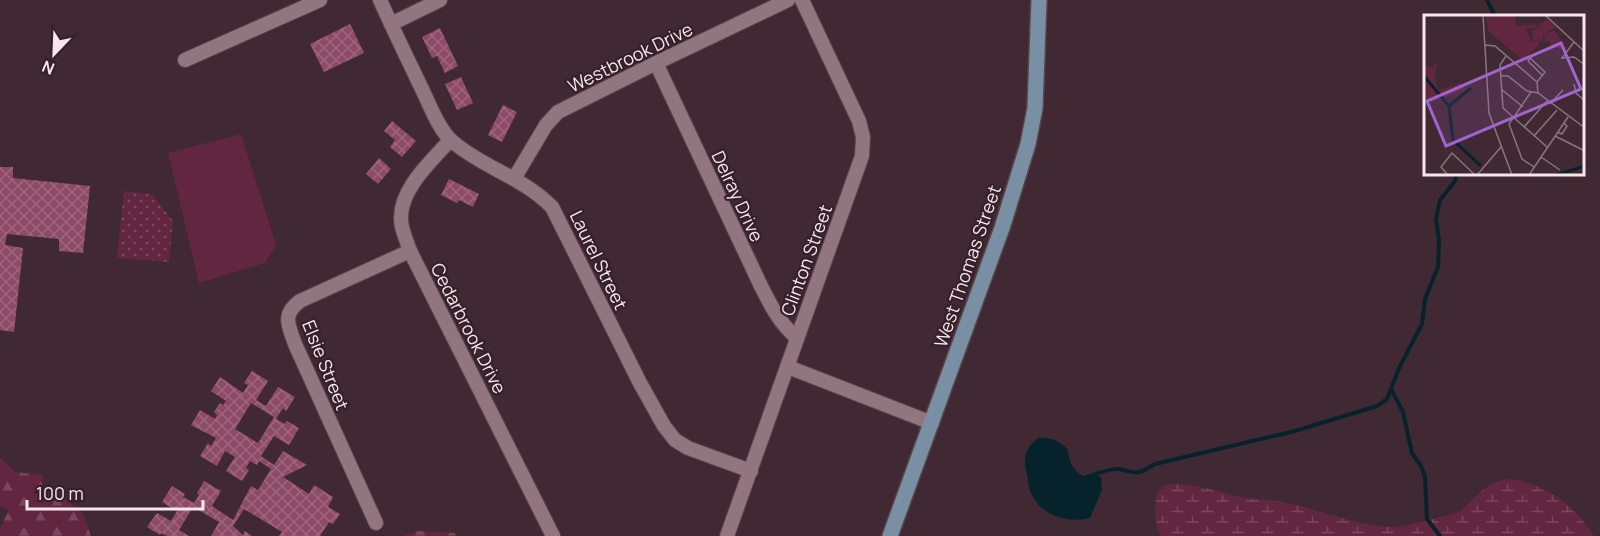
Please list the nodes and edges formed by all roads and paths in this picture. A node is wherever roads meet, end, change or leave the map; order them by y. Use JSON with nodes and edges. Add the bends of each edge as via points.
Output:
{"nodes":[{"id":1,"x":320,"y":0,"type":"edge"},
{"id":2,"x":380,"y":0,"type":"edge"},
{"id":3,"x":440,"y":0,"type":"edge"},
{"id":4,"x":788,"y":0,"type":"edge"},
{"id":5,"x":802,"y":0,"type":"edge"},
{"id":6,"x":1039,"y":0,"type":"edge"},
{"id":7,"x":391,"y":24,"type":"junction"},
{"id":8,"x":185,"y":60,"type":"dead end"},
{"id":9,"x":656,"y":63,"type":"junction"},
{"id":10,"x":450,"y":140,"type":"junction"},
{"id":11,"x":515,"y":177,"type":"junction"},
{"id":12,"x":410,"y":251,"type":"junction"},
{"id":13,"x":797,"y":338,"type":"junction"},
{"id":14,"x":788,"y":367,"type":"junction"},
{"id":15,"x":932,"y":423,"type":"junction"},
{"id":16,"x":751,"y":471,"type":"junction"},
{"id":17,"x":376,"y":523,"type":"dead end"},
{"id":18,"x":553,"y":536,"type":"edge"},
{"id":19,"x":727,"y":536,"type":"edge"},
{"id":20,"x":890,"y":536,"type":"edge"}],
"edges":[{"from":1,"to":8,"type":"street"},
{"from":2,"to":7,"type":"street","name":"Laurel Street"},
{"from":3,"to":7,"type":"street"},
{"from":4,"to":9,"type":"street","name":"Westbrook Drive"},
{"from":5,"to":13,"type":"street","name":"Clinton Street","via":[[863,137],[862,156]]},
{"from":6,"to":15,"type":"street","name":"West Thomas Street","via":[[1035,108],[1028,144]]},
{"from":7,"to":10,"type":"street","name":"Laurel Street"},
{"from":9,"to":11,"type":"street","name":"Westbrook Drive","via":[[558,112]]},
{"from":9,"to":13,"type":"street","name":"Delray Drive","via":[[760,284],[777,317]]},
{"from":10,"to":11,"type":"street","name":"Laurel Street","via":[[471,156]]},
{"from":10,"to":12,"type":"street","name":"Cedarbrook Drive","via":[[409,190],[402,209],[402,229]]},
{"from":11,"to":16,"type":"street","name":"Laurel Street","via":[[540,194],[560,219],[614,331],[675,440]]},
{"from":12,"to":17,"type":"street","name":"Elsie Street","via":[[300,301],[290,308],[288,317],[295,344]]},
{"from":12,"to":18,"type":"street","name":"Cedarbrook Drive"},
{"from":13,"to":14,"type":"street","name":"Clinton Street"},
{"from":14,"to":15,"type":"street"},
{"from":14,"to":16,"type":"street","name":"Clinton Street"},
{"from":15,"to":20,"type":"street","name":"West Thomas Street"},
{"from":16,"to":19,"type":"street","name":"Clinton Street"}]}
